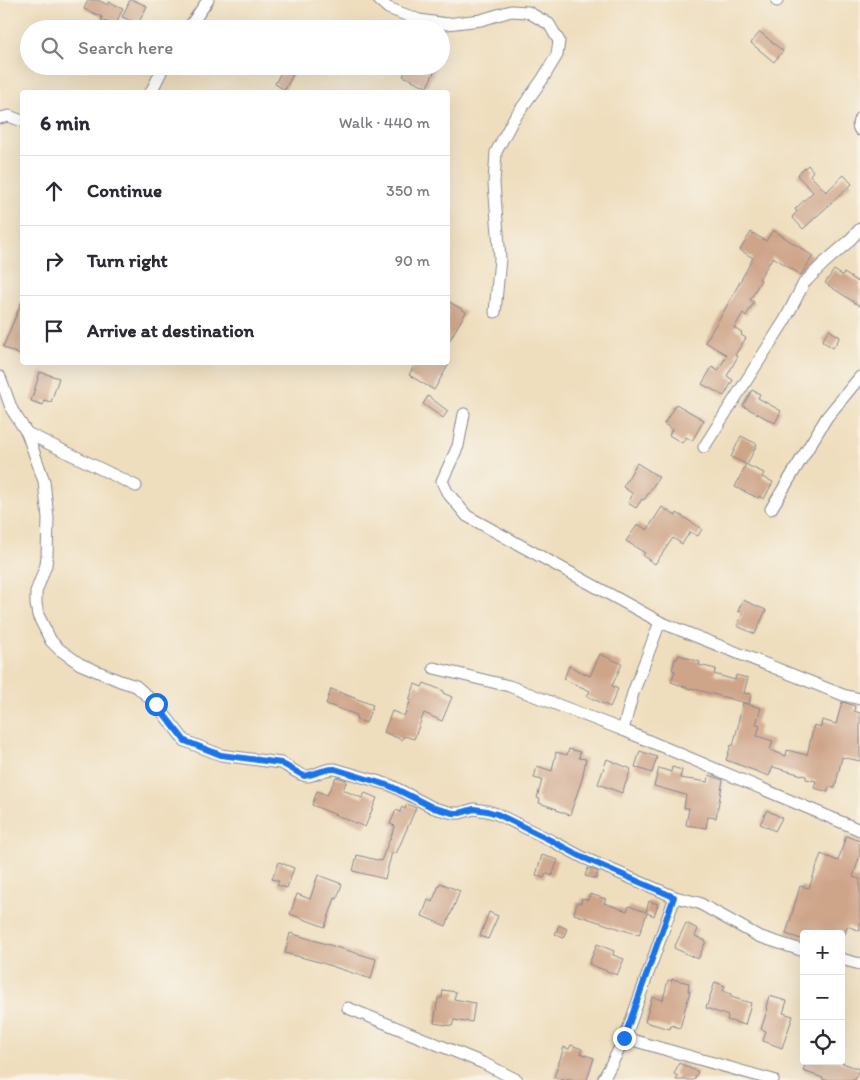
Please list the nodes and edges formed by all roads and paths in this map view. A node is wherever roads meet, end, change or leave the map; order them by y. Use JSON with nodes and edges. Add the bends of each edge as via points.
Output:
{"nodes":[{"id":1,"x":208,"y":0,"type":"edge"},
{"id":2,"x":378,"y":0,"type":"edge"},
{"id":3,"x":194,"y":20,"type":"edge"},
{"id":4,"x":419,"y":20,"type":"edge"},
{"id":5,"x":450,"y":24,"type":"edge"},
{"id":6,"x":160,"y":75,"type":"edge"},
{"id":7,"x":153,"y":90,"type":"edge"},
{"id":8,"x":0,"y":118,"type":"edge"},
{"id":9,"x":860,"y":118,"type":"edge"},
{"id":10,"x":20,"y":120,"type":"edge"},
{"id":11,"x":860,"y":130,"type":"edge"},
{"id":12,"x":860,"y":229,"type":"edge"},
{"id":13,"x":496,"y":312,"type":"dead end"},
{"id":14,"x":0,"y":376,"type":"edge"},
{"id":15,"x":860,"y":377,"type":"edge"},
{"id":16,"x":464,"y":414,"type":"dead end"},
{"id":17,"x":27,"y":433,"type":"junction"},
{"id":18,"x":704,"y":447,"type":"dead end"},
{"id":19,"x":136,"y":486,"type":"dead end"},
{"id":20,"x":771,"y":509,"type":"dead end"},
{"id":21,"x":660,"y":622,"type":"junction"},
{"id":22,"x":434,"y":668,"type":"dead end"},
{"id":23,"x":860,"y":699,"type":"edge"},
{"id":24,"x":623,"y":730,"type":"junction"},
{"id":25,"x":860,"y":830,"type":"edge"},
{"id":26,"x":674,"y":897,"type":"junction"},
{"id":27,"x":800,"y":950,"type":"edge"},
{"id":28,"x":845,"y":960,"type":"edge"},
{"id":29,"x":860,"y":964,"type":"edge"},
{"id":30,"x":348,"y":1008,"type":"dead end"},
{"id":31,"x":624,"y":1038,"type":"junction"},
{"id":32,"x":517,"y":1080,"type":"edge"},
{"id":33,"x":603,"y":1080,"type":"edge"},
{"id":34,"x":773,"y":1080,"type":"edge"}],
"edges":[{"from":1,"to":3,"type":"street"},
{"from":2,"to":4,"type":"street","via":[[388,8]]},
{"from":5,"to":13,"type":"street","via":[[481,20],[511,11],[528,12],[549,24],[559,41],[557,55],[496,152],[494,183],[500,259]]},
{"from":6,"to":7,"type":"street"},
{"from":8,"to":10,"type":"street","via":[[9,116]]},
{"from":9,"to":11,"type":"street"},
{"from":12,"to":18,"type":"street","via":[[804,283],[785,320]]},
{"from":14,"to":17,"type":"street","via":[[12,410]]},
{"from":15,"to":20,"type":"street","via":[[826,417]]},
{"from":16,"to":21,"type":"street","via":[[458,446],[442,481],[447,492],[468,516]]},
{"from":17,"to":19,"type":"street"},
{"from":17,"to":26,"type":"street","via":[[46,490],[47,556],[36,592],[36,604],[51,641],[80,664],[136,686],[156,704],[185,741],[221,755],[281,763],[304,776],[329,768],[348,772],[453,813],[474,809],[497,814],[584,858]]},
{"from":21,"to":23,"type":"street"},
{"from":21,"to":24,"type":"street","via":[[633,693]]},
{"from":22,"to":24,"type":"street","via":[[509,686]]},
{"from":24,"to":25,"type":"street"},
{"from":26,"to":27,"type":"street","via":[[699,903],[758,936]]},
{"from":26,"to":31,"type":"street"},
{"from":28,"to":29,"type":"street"},
{"from":30,"to":32,"type":"street"},
{"from":31,"to":33,"type":"street"},
{"from":31,"to":34,"type":"street"}]}
